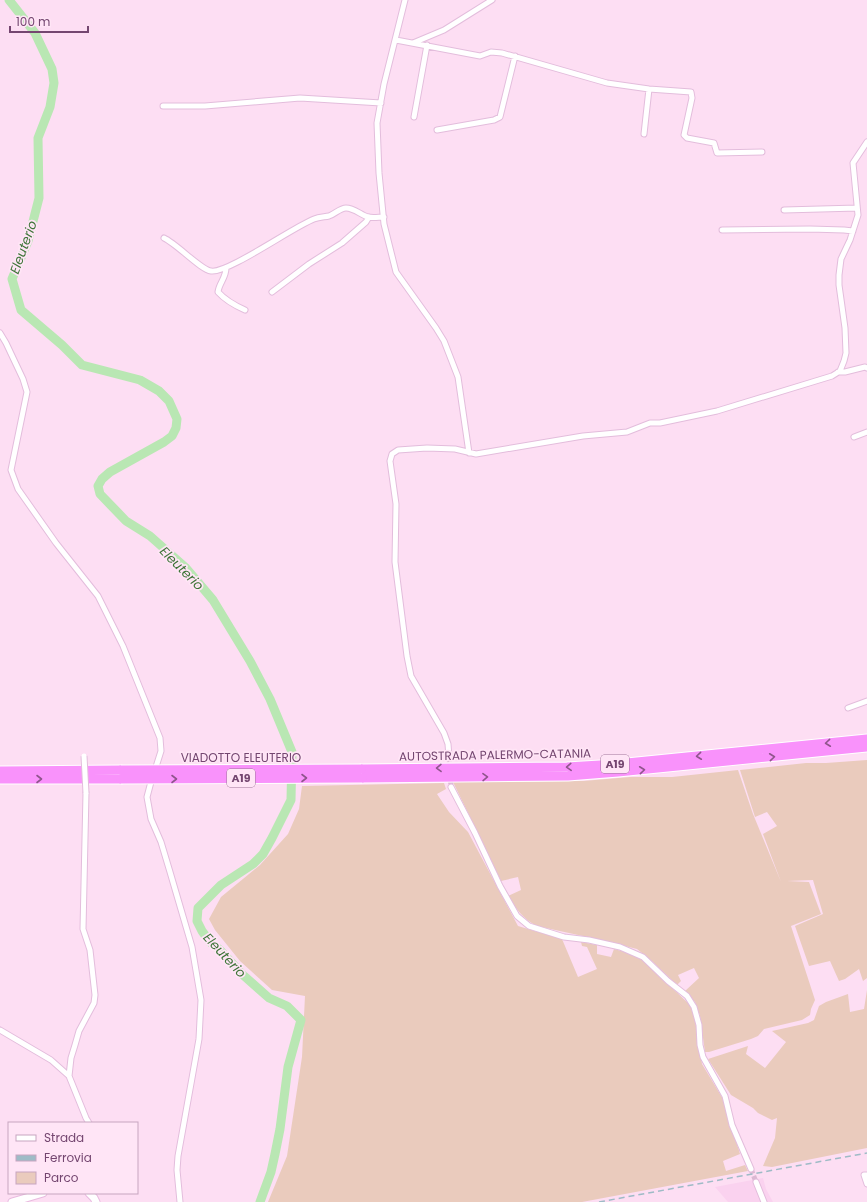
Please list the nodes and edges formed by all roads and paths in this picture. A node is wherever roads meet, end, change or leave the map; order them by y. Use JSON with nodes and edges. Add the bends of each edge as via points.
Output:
{"nodes":[{"id":1,"x":405,"y":0,"type":"edge"},
{"id":2,"x":492,"y":0,"type":"edge"},
{"id":3,"x":396,"y":40,"type":"junction"},
{"id":4,"x":413,"y":43,"type":"junction"},
{"id":5,"x":427,"y":46,"type":"junction"},
{"id":6,"x":515,"y":56,"type":"junction"},
{"id":7,"x":649,"y":89,"type":"junction"},
{"id":8,"x":381,"y":103,"type":"junction"},
{"id":9,"x":164,"y":106,"type":"dead end"},
{"id":10,"x":414,"y":117,"type":"dead end"},
{"id":11,"x":438,"y":130,"type":"dead end"},
{"id":12,"x":644,"y":134,"type":"dead end"},
{"id":13,"x":867,"y":142,"type":"edge"},
{"id":14,"x":762,"y":152,"type":"dead end"},
{"id":15,"x":857,"y":208,"type":"junction"},
{"id":16,"x":784,"y":210,"type":"dead end"},
{"id":17,"x":384,"y":217,"type":"junction"},
{"id":18,"x":370,"y":218,"type":"junction"},
{"id":19,"x":722,"y":230,"type":"dead end"},
{"id":20,"x":853,"y":231,"type":"junction"},
{"id":21,"x":164,"y":238,"type":"dead end"},
{"id":22,"x":226,"y":268,"type":"junction"},
{"id":23,"x":272,"y":292,"type":"dead end"},
{"id":24,"x":246,"y":310,"type":"dead end"},
{"id":25,"x":0,"y":333,"type":"edge"},
{"id":26,"x":867,"y":368,"type":"edge"},
{"id":27,"x":838,"y":372,"type":"junction"},
{"id":28,"x":867,"y":432,"type":"edge"},
{"id":29,"x":854,"y":437,"type":"dead end"},
{"id":30,"x":469,"y":452,"type":"junction"},
{"id":31,"x":867,"y":701,"type":"edge"},
{"id":32,"x":848,"y":708,"type":"dead end"},
{"id":33,"x":867,"y":739,"type":"edge"},
{"id":34,"x":867,"y":747,"type":"edge"},
{"id":35,"x":84,"y":756,"type":"dead end"},
{"id":36,"x":449,"y":757,"type":"tunnel mouth"},
{"id":37,"x":0,"y":771,"type":"edge"},
{"id":38,"x":361,"y":774,"type":"junction"},
{"id":39,"x":121,"y":775,"type":"junction"},
{"id":40,"x":0,"y":779,"type":"edge"},
{"id":41,"x":450,"y":787,"type":"tunnel mouth"},
{"id":42,"x":0,"y":1030,"type":"edge"},
{"id":43,"x":69,"y":1076,"type":"junction"},
{"id":44,"x":88,"y":1122,"type":"edge"},
{"id":45,"x":751,"y":1169,"type":"tunnel mouth"},
{"id":46,"x":865,"y":1175,"type":"edge"},
{"id":47,"x":756,"y":1182,"type":"tunnel mouth"},
{"id":48,"x":867,"y":1184,"type":"edge"},
{"id":49,"x":40,"y":1194,"type":"edge"},
{"id":50,"x":12,"y":1202,"type":"edge"},
{"id":51,"x":180,"y":1202,"type":"edge"},
{"id":52,"x":764,"y":1202,"type":"edge"}],
"edges":[{"from":1,"to":3,"type":"street"},
{"from":2,"to":4,"type":"street","via":[[444,30]]},
{"from":3,"to":4,"type":"street"},
{"from":3,"to":8,"type":"street"},
{"from":4,"to":5,"type":"street"},
{"from":5,"to":6,"type":"street","via":[[480,56],[491,52]]},
{"from":5,"to":10,"type":"street"},
{"from":6,"to":7,"type":"street","via":[[607,83]]},
{"from":6,"to":11,"type":"street","via":[[500,117]]},
{"from":7,"to":12,"type":"street"},
{"from":7,"to":14,"type":"street","via":[[691,92],[684,135],[686,138],[714,143],[717,153]]},
{"from":8,"to":9,"type":"street","via":[[300,98],[205,106]]},
{"from":8,"to":17,"type":"street","via":[[377,140]]},
{"from":13,"to":15,"type":"street","via":[[852,163]]},
{"from":15,"to":16,"type":"street"},
{"from":15,"to":20,"type":"street","via":[[858,215]]},
{"from":17,"to":18,"type":"street"},
{"from":17,"to":30,"type":"street","via":[[396,272],[444,341],[458,377]]},
{"from":18,"to":22,"type":"street","via":[[347,208],[341,209],[329,216],[313,219]]},
{"from":18,"to":23,"type":"street","via":[[342,243]]},
{"from":19,"to":20,"type":"street"},
{"from":20,"to":27,"type":"street","via":[[841,259],[839,275],[846,348],[844,361]]},
{"from":21,"to":22,"type":"street","via":[[172,241],[210,271]]},
{"from":22,"to":24,"type":"street","via":[[218,292],[234,305]]},
{"from":25,"to":51,"type":"street","via":[[23,378],[27,392],[11,470],[18,489],[98,596],[123,646],[160,738],[161,751],[147,797],[151,819],[161,842],[192,947],[201,1000],[199,1039],[178,1156]]},
{"from":26,"to":27,"type":"street"},
{"from":27,"to":30,"type":"street","via":[[717,411],[650,423],[627,432],[583,436],[476,454]]},
{"from":28,"to":29,"type":"street"},
{"from":30,"to":36,"type":"street","via":[[455,449],[398,450],[392,454],[390,461],[396,504],[395,562],[408,664],[411,676],[444,733]]},
{"from":31,"to":32,"type":"street"},
{"from":33,"to":38,"type":"highway","name":"AUTOSTRADA PALERMO-CATANIA","number":"A19","one_way":true,"via":[[617,764]]},
{"from":38,"to":34,"type":"highway","name":"AUTOSTRADA PALERMO-CATANIA","number":"A19","one_way":true,"via":[[568,776]]},
{"from":35,"to":43,"type":"street","bridge":true,"via":[[86,793],[83,929],[90,950],[95,996],[94,1003],[79,1031]]},
{"from":37,"to":39,"type":"highway","number":"A19"},
{"from":38,"to":39,"type":"highway","name":"VIADOTTO ELEUTERIO","number":"A19","bridge":true},
{"from":40,"to":39,"type":"highway","number":"A19","one_way":true},
{"from":41,"to":45,"type":"street","via":[[517,916],[529,926],[564,937],[620,948],[643,957],[687,996],[694,1007],[699,1025],[703,1057],[725,1096],[732,1125]]},
{"from":42,"to":43,"type":"street","via":[[51,1060]]},
{"from":43,"to":44,"type":"street"},
{"from":46,"to":48,"type":"street"},
{"from":47,"to":52,"type":"street"},
{"from":49,"to":50,"type":"street"}]}
